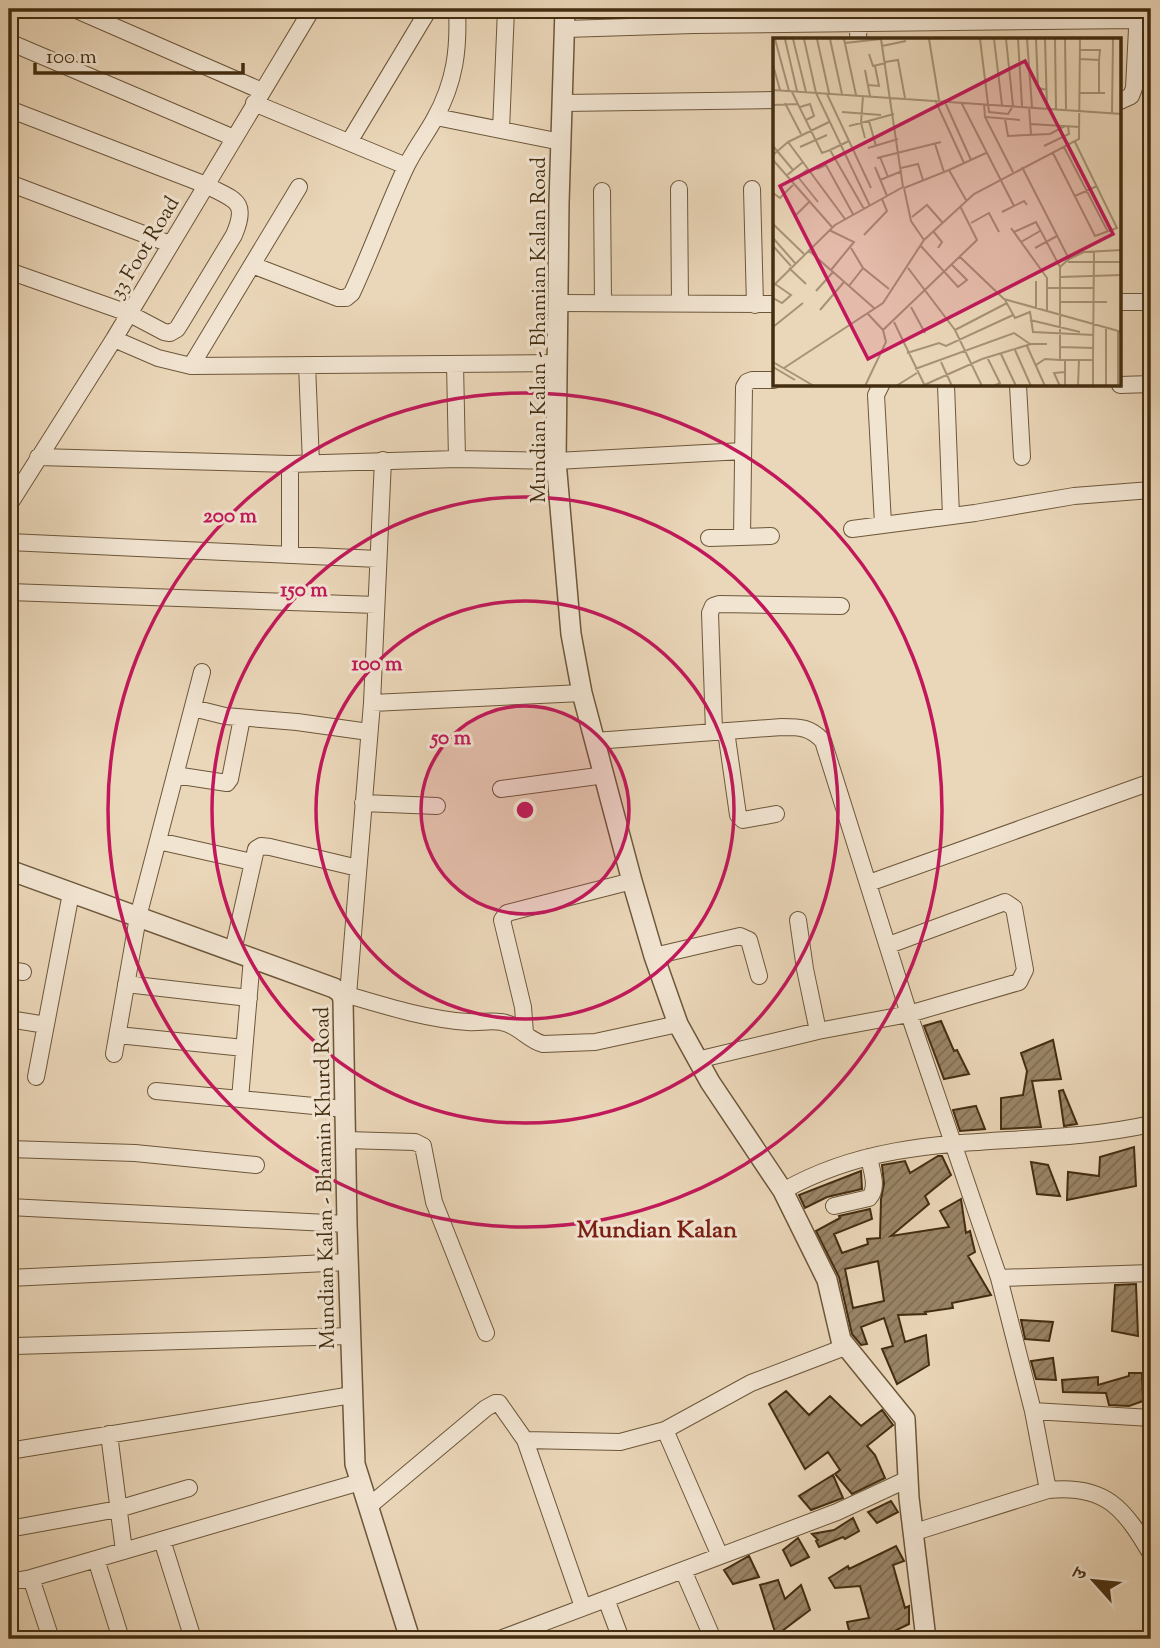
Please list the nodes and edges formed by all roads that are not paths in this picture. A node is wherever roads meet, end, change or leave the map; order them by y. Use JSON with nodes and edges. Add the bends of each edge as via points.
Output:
{"nodes":[{"id":1,"x":74,"y":9,"type":"edge"},
{"id":2,"x":311,"y":9,"type":"edge"},
{"id":3,"x":429,"y":9,"type":"edge"},
{"id":4,"x":457,"y":9,"type":"edge"},
{"id":5,"x":506,"y":9,"type":"edge"},
{"id":6,"x":1138,"y":14,"type":"edge"},
{"id":7,"x":565,"y":19,"type":"edge"},
{"id":8,"x":858,"y":24,"type":"edge"},
{"id":9,"x":9,"y":42,"type":"edge"},
{"id":10,"x":258,"y":97,"type":"junction"},
{"id":11,"x":773,"y":100,"type":"edge"},
{"id":12,"x":1122,"y":100,"type":"edge"},
{"id":13,"x":563,"y":103,"type":"junction"},
{"id":14,"x":9,"y":109,"type":"edge"},
{"id":15,"x":436,"y":117,"type":"junction"},
{"id":16,"x":501,"y":130,"type":"junction"},
{"id":17,"x":234,"y":138,"type":"junction"},
{"id":18,"x":349,"y":142,"type":"junction"},
{"id":19,"x":561,"y":142,"type":"junction"},
{"id":20,"x":406,"y":166,"type":"junction"},
{"id":21,"x":9,"y":183,"type":"edge"},
{"id":22,"x":206,"y":185,"type":"junction"},
{"id":23,"x":299,"y":187,"type":"dead end"},
{"id":24,"x":679,"y":189,"type":"dead end"},
{"id":25,"x":752,"y":189,"type":"dead end"},
{"id":26,"x":602,"y":191,"type":"dead end"},
{"id":27,"x":170,"y":244,"type":"junction"},
{"id":28,"x":252,"y":265,"type":"junction"},
{"id":29,"x":9,"y":271,"type":"edge"},
{"id":30,"x":1122,"y":302,"type":"edge"},
{"id":31,"x":1151,"y":302,"type":"edge"},
{"id":32,"x":558,"y":303,"type":"junction"},
{"id":33,"x":603,"y":303,"type":"junction"},
{"id":34,"x":680,"y":304,"type":"junction"},
{"id":35,"x":755,"y":304,"type":"junction"},
{"id":36,"x":773,"y":304,"type":"edge"},
{"id":37,"x":128,"y":313,"type":"junction"},
{"id":38,"x":114,"y":339,"type":"junction"},
{"id":39,"x":455,"y":363,"type":"junction"},
{"id":40,"x":557,"y":363,"type":"junction"},
{"id":41,"x":307,"y":365,"type":"junction"},
{"id":42,"x":191,"y":366,"type":"junction"},
{"id":43,"x":773,"y":380,"type":"edge"},
{"id":44,"x":1151,"y":384,"type":"edge"},
{"id":45,"x":1122,"y":385,"type":"edge"},
{"id":46,"x":880,"y":387,"type":"edge"},
{"id":47,"x":946,"y":387,"type":"edge"},
{"id":48,"x":1018,"y":387,"type":"edge"},
{"id":49,"x":743,"y":451,"type":"junction"},
{"id":50,"x":38,"y":457,"type":"junction"},
{"id":51,"x":1022,"y":457,"type":"dead end"},
{"id":52,"x":457,"y":459,"type":"junction"},
{"id":53,"x":383,"y":460,"type":"junction"},
{"id":54,"x":556,"y":461,"type":"junction"},
{"id":55,"x":311,"y":463,"type":"junction"},
{"id":56,"x":290,"y":464,"type":"junction"},
{"id":57,"x":1151,"y":490,"type":"edge"},
{"id":58,"x":9,"y":505,"type":"edge"},
{"id":59,"x":951,"y":516,"type":"junction"},
{"id":60,"x":883,"y":524,"type":"junction"},
{"id":61,"x":852,"y":528,"type":"dead end"},
{"id":62,"x":771,"y":536,"type":"dead end"},
{"id":63,"x":742,"y":537,"type":"junction"},
{"id":64,"x":709,"y":538,"type":"dead end"},
{"id":65,"x":9,"y":542,"type":"edge"},
{"id":66,"x":290,"y":555,"type":"junction"},
{"id":67,"x":378,"y":559,"type":"junction"},
{"id":68,"x":9,"y":592,"type":"edge"},
{"id":69,"x":376,"y":605,"type":"junction"},
{"id":70,"x":841,"y":606,"type":"dead end"},
{"id":71,"x":202,"y":672,"type":"dead end"},
{"id":72,"x":582,"y":693,"type":"junction"},
{"id":73,"x":372,"y":703,"type":"junction"},
{"id":74,"x":193,"y":708,"type":"junction"},
{"id":75,"x":242,"y":718,"type":"junction"},
{"id":76,"x":720,"y":731,"type":"junction"},
{"id":77,"x":369,"y":732,"type":"junction"},
{"id":78,"x":595,"y":741,"type":"junction"},
{"id":79,"x":175,"y":775,"type":"junction"},
{"id":80,"x":605,"y":775,"type":"junction"},
{"id":81,"x":1151,"y":782,"type":"edge"},
{"id":82,"x":502,"y":789,"type":"dead end"},
{"id":83,"x":363,"y":803,"type":"junction"},
{"id":84,"x":437,"y":806,"type":"dead end"},
{"id":85,"x":776,"y":814,"type":"dead end"},
{"id":86,"x":158,"y":841,"type":"junction"},
{"id":87,"x":252,"y":862,"type":"junction"},
{"id":88,"x":358,"y":868,"type":"junction"},
{"id":89,"x":9,"y":870,"type":"edge"},
{"id":90,"x":632,"y":881,"type":"junction"},
{"id":91,"x":869,"y":883,"type":"junction"},
{"id":92,"x":71,"y":892,"type":"junction"},
{"id":93,"x":138,"y":917,"type":"junction"},
{"id":94,"x":798,"y":920,"type":"dead end"},
{"id":95,"x":889,"y":945,"type":"junction"},
{"id":96,"x":233,"y":951,"type":"junction"},
{"id":97,"x":654,"y":956,"type":"junction"},
{"id":98,"x":252,"y":958,"type":"junction"},
{"id":99,"x":759,"y":976,"type":"dead end"},
{"id":100,"x":126,"y":984,"type":"junction"},
{"id":101,"x":344,"y":994,"type":"junction"},
{"id":102,"x":249,"y":998,"type":"junction"},
{"id":103,"x":909,"y":1014,"type":"junction"},
{"id":104,"x":9,"y":1019,"type":"edge"},
{"id":105,"x":678,"y":1024,"type":"junction"},
{"id":106,"x":46,"y":1025,"type":"junction"},
{"id":107,"x":818,"y":1031,"type":"junction"},
{"id":108,"x":525,"y":1033,"type":"junction"},
{"id":109,"x":118,"y":1035,"type":"junction"},
{"id":110,"x":244,"y":1048,"type":"junction"},
{"id":111,"x":114,"y":1054,"type":"dead end"},
{"id":112,"x":697,"y":1060,"type":"junction"},
{"id":113,"x":36,"y":1077,"type":"dead end"},
{"id":114,"x":156,"y":1091,"type":"dead end"},
{"id":115,"x":240,"y":1099,"type":"junction"},
{"id":116,"x":345,"y":1109,"type":"junction"},
{"id":117,"x":1151,"y":1124,"type":"edge"},
{"id":118,"x":346,"y":1140,"type":"junction"},
{"id":119,"x":953,"y":1142,"type":"junction"},
{"id":120,"x":9,"y":1149,"type":"edge"},
{"id":121,"x":869,"y":1157,"type":"junction"},
{"id":122,"x":256,"y":1165,"type":"dead end"},
{"id":123,"x":783,"y":1191,"type":"junction"},
{"id":124,"x":834,"y":1206,"type":"dead end"},
{"id":125,"x":9,"y":1207,"type":"edge"},
{"id":126,"x":347,"y":1224,"type":"junction"},
{"id":127,"x":348,"y":1262,"type":"junction"},
{"id":128,"x":1151,"y":1273,"type":"edge"},
{"id":129,"x":9,"y":1278,"type":"edge"},
{"id":130,"x":999,"y":1278,"type":"junction"},
{"id":131,"x":486,"y":1333,"type":"dead end"},
{"id":132,"x":350,"y":1336,"type":"junction"},
{"id":133,"x":845,"y":1348,"type":"junction"},
{"id":134,"x":9,"y":1355,"type":"edge"},
{"id":135,"x":352,"y":1395,"type":"junction"},
{"id":136,"x":1033,"y":1411,"type":"junction"},
{"id":137,"x":1151,"y":1418,"type":"edge"},
{"id":138,"x":665,"y":1430,"type":"junction"},
{"id":139,"x":109,"y":1434,"type":"junction"},
{"id":140,"x":525,"y":1440,"type":"junction"},
{"id":141,"x":9,"y":1451,"type":"edge"},
{"id":142,"x":360,"y":1482,"type":"junction"},
{"id":143,"x":189,"y":1488,"type":"dead end"},
{"id":144,"x":908,"y":1488,"type":"junction"},
{"id":145,"x":1048,"y":1490,"type":"junction"},
{"id":146,"x":368,"y":1507,"type":"junction"},
{"id":147,"x":118,"y":1509,"type":"junction"},
{"id":148,"x":9,"y":1529,"type":"edge"},
{"id":149,"x":915,"y":1532,"type":"junction"},
{"id":150,"x":162,"y":1540,"type":"junction"},
{"id":151,"x":124,"y":1551,"type":"junction"},
{"id":152,"x":1151,"y":1554,"type":"edge"},
{"id":153,"x":720,"y":1556,"type":"junction"},
{"id":154,"x":96,"y":1559,"type":"junction"},
{"id":155,"x":683,"y":1570,"type":"junction"},
{"id":156,"x":31,"y":1578,"type":"junction"},
{"id":157,"x":9,"y":1582,"type":"edge"},
{"id":158,"x":606,"y":1599,"type":"junction"},
{"id":159,"x":583,"y":1607,"type":"junction"},
{"id":160,"x":408,"y":1632,"type":"edge"},
{"id":161,"x":49,"y":1639,"type":"edge"},
{"id":162,"x":121,"y":1639,"type":"edge"},
{"id":163,"x":193,"y":1639,"type":"edge"},
{"id":164,"x":500,"y":1639,"type":"edge"},
{"id":165,"x":621,"y":1639,"type":"edge"},
{"id":166,"x":713,"y":1639,"type":"edge"},
{"id":167,"x":926,"y":1639,"type":"edge"}],
"edges":[{"from":1,"to":10,"type":"street"},
{"from":2,"to":10,"type":"street","name":"33 Foot Road"},
{"from":3,"to":18,"type":"street"},
{"from":4,"to":15,"type":"street","via":[[456,66]]},
{"from":5,"to":16,"type":"street"},
{"from":6,"to":8,"type":"street"},
{"from":6,"to":12,"type":"street","via":[[1134,88],[1131,96]]},
{"from":7,"to":8,"type":"street","via":[[682,25]]},
{"from":7,"to":13,"type":"street","name":"Mundian Kalan - Bhamian Kalan Road"},
{"from":9,"to":17,"type":"street"},
{"from":10,"to":17,"type":"street","name":"33 Foot Road"},
{"from":10,"to":18,"type":"street"},
{"from":11,"to":13,"type":"street"},
{"from":13,"to":19,"type":"street","name":"Mundian Kalan - Bhamian Kalan Road"},
{"from":14,"to":22,"type":"street"},
{"from":15,"to":16,"type":"street"},
{"from":15,"to":20,"type":"street"},
{"from":16,"to":19,"type":"street"},
{"from":17,"to":22,"type":"street","name":"33 Foot Road"},
{"from":18,"to":20,"type":"street"},
{"from":19,"to":32,"type":"street","name":"Mundian Kalan - Bhamian Kalan Road"},
{"from":20,"to":28,"type":"street","via":[[346,298]]},
{"from":21,"to":27,"type":"street"},
{"from":22,"to":27,"type":"street","name":"33 Foot Road"},
{"from":22,"to":37,"type":"street","via":[[236,202],[242,210],[241,220],[182,321],[170,333]]},
{"from":23,"to":28,"type":"street"},
{"from":24,"to":34,"type":"street"},
{"from":25,"to":35,"type":"street"},
{"from":26,"to":33,"type":"street"},
{"from":27,"to":37,"type":"street","name":"33 Foot Road"},
{"from":28,"to":42,"type":"street"},
{"from":29,"to":37,"type":"street"},
{"from":30,"to":31,"type":"street"},
{"from":32,"to":33,"type":"street"},
{"from":32,"to":40,"type":"street","name":"Mundian Kalan - Bhamian Kalan Road"},
{"from":33,"to":34,"type":"street"},
{"from":34,"to":35,"type":"street"},
{"from":35,"to":36,"type":"street"},
{"from":37,"to":38,"type":"street","name":"33 Foot Road"},
{"from":38,"to":42,"type":"street"},
{"from":38,"to":50,"type":"street","name":"33 Foot Road"},
{"from":39,"to":40,"type":"street"},
{"from":39,"to":41,"type":"street"},
{"from":39,"to":52,"type":"street"},
{"from":40,"to":54,"type":"street","name":"Mundian Kalan - Bhamian Kalan Road"},
{"from":41,"to":42,"type":"street"},
{"from":41,"to":55,"type":"street"},
{"from":43,"to":49,"type":"street","via":[[752,380],[744,387]]},
{"from":44,"to":45,"type":"street"},
{"from":46,"to":60,"type":"street","via":[[876,396]]},
{"from":47,"to":59,"type":"street"},
{"from":48,"to":51,"type":"street"},
{"from":49,"to":54,"type":"street"},
{"from":49,"to":63,"type":"street"},
{"from":50,"to":56,"type":"street"},
{"from":50,"to":58,"type":"street","name":"33 Foot Road"},
{"from":52,"to":53,"type":"street"},
{"from":52,"to":54,"type":"street"},
{"from":53,"to":55,"type":"street"},
{"from":53,"to":67,"type":"street"},
{"from":54,"to":72,"type":"street","name":"Mundian Kalan - Bhamian Kalan Road","via":[[571,634]]},
{"from":55,"to":56,"type":"street"},
{"from":56,"to":66,"type":"street"},
{"from":57,"to":59,"type":"street","via":[[1074,496]]},
{"from":59,"to":60,"type":"street"},
{"from":60,"to":61,"type":"street"},
{"from":62,"to":63,"type":"street"},
{"from":63,"to":64,"type":"street"},
{"from":65,"to":66,"type":"street"},
{"from":66,"to":67,"type":"street"},
{"from":67,"to":69,"type":"street"},
{"from":68,"to":69,"type":"street"},
{"from":69,"to":73,"type":"street"},
{"from":70,"to":76,"type":"street","via":[[713,607]]},
{"from":71,"to":74,"type":"street"},
{"from":72,"to":73,"type":"street"},
{"from":72,"to":78,"type":"street","name":"Mundian Kalan - Bhamian Kalan Road"},
{"from":73,"to":77,"type":"street"},
{"from":74,"to":75,"type":"street"},
{"from":74,"to":79,"type":"street"},
{"from":75,"to":77,"type":"street"},
{"from":75,"to":79,"type":"street","via":[[227,783]]},
{"from":76,"to":78,"type":"street"},
{"from":76,"to":85,"type":"street","via":[[738,815],[743,820]]},
{"from":76,"to":91,"type":"street","via":[[799,727],[814,731],[823,741]]},
{"from":77,"to":83,"type":"street"},
{"from":78,"to":80,"type":"street","name":"Mundian Kalan - Bhamian Kalan Road"},
{"from":79,"to":86,"type":"street"},
{"from":80,"to":82,"type":"street"},
{"from":80,"to":90,"type":"street","name":"Mundian Kalan - Bhamian Kalan Road"},
{"from":81,"to":91,"type":"street"},
{"from":83,"to":84,"type":"street"},
{"from":83,"to":88,"type":"street"},
{"from":86,"to":87,"type":"street"},
{"from":86,"to":93,"type":"street"},
{"from":87,"to":88,"type":"street","via":[[257,849],[270,847]]},
{"from":87,"to":96,"type":"street"},
{"from":88,"to":101,"type":"street"},
{"from":89,"to":92,"type":"street","name":"Mundian Kalan - Bhamin Khurd Road"},
{"from":90,"to":97,"type":"street","name":"Mundian Kalan - Bhamian Kalan Road"},
{"from":90,"to":108,"type":"street","via":[[503,915]]},
{"from":91,"to":95,"type":"street"},
{"from":92,"to":93,"type":"street","name":"Mundian Kalan - Bhamin Khurd Road"},
{"from":92,"to":106,"type":"street"},
{"from":93,"to":96,"type":"street","name":"Mundian Kalan - Bhamin Khurd Road"},
{"from":93,"to":100,"type":"street"},
{"from":94,"to":107,"type":"street"},
{"from":95,"to":103,"type":"street"},
{"from":95,"to":103,"type":"street","via":[[1005,902],[1014,908],[1024,977]]},
{"from":96,"to":98,"type":"street","name":"Mundian Kalan - Bhamin Khurd Road"},
{"from":97,"to":99,"type":"street","via":[[740,936],[749,940]]},
{"from":97,"to":105,"type":"street","name":"Mundian Kalan - Bhamian Kalan Road"},
{"from":98,"to":101,"type":"street","name":"Mundian Kalan - Bhamin Khurd Road"},
{"from":98,"to":102,"type":"street"},
{"from":100,"to":102,"type":"street"},
{"from":100,"to":109,"type":"street"},
{"from":101,"to":108,"type":"street","via":[[433,1017],[502,1021]]},
{"from":101,"to":116,"type":"street","name":"Mundian Kalan - Bhamin Khurd Road"},
{"from":102,"to":110,"type":"street"},
{"from":103,"to":107,"type":"street"},
{"from":103,"to":119,"type":"street"},
{"from":104,"to":106,"type":"street"},
{"from":105,"to":108,"type":"street","via":[[595,1042],[543,1044]]},
{"from":105,"to":112,"type":"street","name":"Mundian Kalan - Bhamian Kalan Road"},
{"from":106,"to":113,"type":"street"},
{"from":107,"to":112,"type":"street"},
{"from":109,"to":110,"type":"street"},
{"from":109,"to":111,"type":"street"},
{"from":110,"to":115,"type":"street"},
{"from":112,"to":123,"type":"street","name":"Mundian Kalan - Bhamian Kalan Road"},
{"from":114,"to":115,"type":"street"},
{"from":115,"to":116,"type":"street"},
{"from":116,"to":118,"type":"street","name":"Mundian Kalan - Bhamin Khurd Road"},
{"from":117,"to":119,"type":"street","via":[[1096,1135]]},
{"from":118,"to":126,"type":"street","name":"Mundian Kalan - Bhamin Khurd Road"},
{"from":118,"to":131,"type":"street","via":[[423,1146],[434,1202]]},
{"from":119,"to":121,"type":"street"},
{"from":119,"to":130,"type":"street"},
{"from":120,"to":122,"type":"street","via":[[135,1153]]},
{"from":121,"to":123,"type":"street","via":[[812,1175]]},
{"from":121,"to":124,"type":"street","via":[[873,1194]]},
{"from":123,"to":133,"type":"street","name":"Mundian Kalan - Bhamian Kalan Road","via":[[827,1280]]},
{"from":125,"to":126,"type":"street"},
{"from":126,"to":127,"type":"street","name":"Mundian Kalan - Bhamin Khurd Road"},
{"from":127,"to":129,"type":"street"},
{"from":127,"to":132,"type":"street","name":"Mundian Kalan - Bhamin Khurd Road"},
{"from":128,"to":130,"type":"street"},
{"from":130,"to":136,"type":"street"},
{"from":132,"to":134,"type":"street","via":[[15,1346]]},
{"from":132,"to":135,"type":"street","name":"Mundian Kalan - Bhamin Khurd Road"},
{"from":133,"to":138,"type":"street","via":[[751,1383]]},
{"from":133,"to":144,"type":"street","via":[[905,1419]]},
{"from":135,"to":139,"type":"street"},
{"from":135,"to":142,"type":"street","name":"Mundian Kalan - Bhamin Khurd Road","via":[[354,1455]]},
{"from":136,"to":137,"type":"street"},
{"from":136,"to":145,"type":"street"},
{"from":138,"to":140,"type":"street","via":[[620,1442]]},
{"from":138,"to":153,"type":"street"},
{"from":139,"to":141,"type":"street"},
{"from":139,"to":147,"type":"street"},
{"from":140,"to":146,"type":"street","via":[[502,1406],[495,1403]]},
{"from":140,"to":159,"type":"street"},
{"from":142,"to":146,"type":"street","name":"Mundian Kalan - Bhamin Khurd Road"},
{"from":142,"to":150,"type":"street"},
{"from":143,"to":147,"type":"street"},
{"from":144,"to":149,"type":"street"},
{"from":144,"to":153,"type":"street"},
{"from":145,"to":149,"type":"street"},
{"from":145,"to":152,"type":"street","via":[[1080,1488],[1107,1499],[1121,1510]]},
{"from":146,"to":160,"type":"street","name":"Mundian Kalan - Bhamin Khurd Road"},
{"from":147,"to":148,"type":"street"},
{"from":147,"to":151,"type":"street"},
{"from":149,"to":167,"type":"street"},
{"from":150,"to":151,"type":"street"},
{"from":150,"to":163,"type":"street"},
{"from":151,"to":154,"type":"street"},
{"from":153,"to":155,"type":"street"},
{"from":154,"to":156,"type":"street"},
{"from":154,"to":162,"type":"street"},
{"from":155,"to":158,"type":"street"},
{"from":155,"to":166,"type":"street"},
{"from":156,"to":157,"type":"street"},
{"from":156,"to":161,"type":"street"},
{"from":158,"to":159,"type":"street"},
{"from":158,"to":165,"type":"street"},
{"from":159,"to":164,"type":"street"}]}
